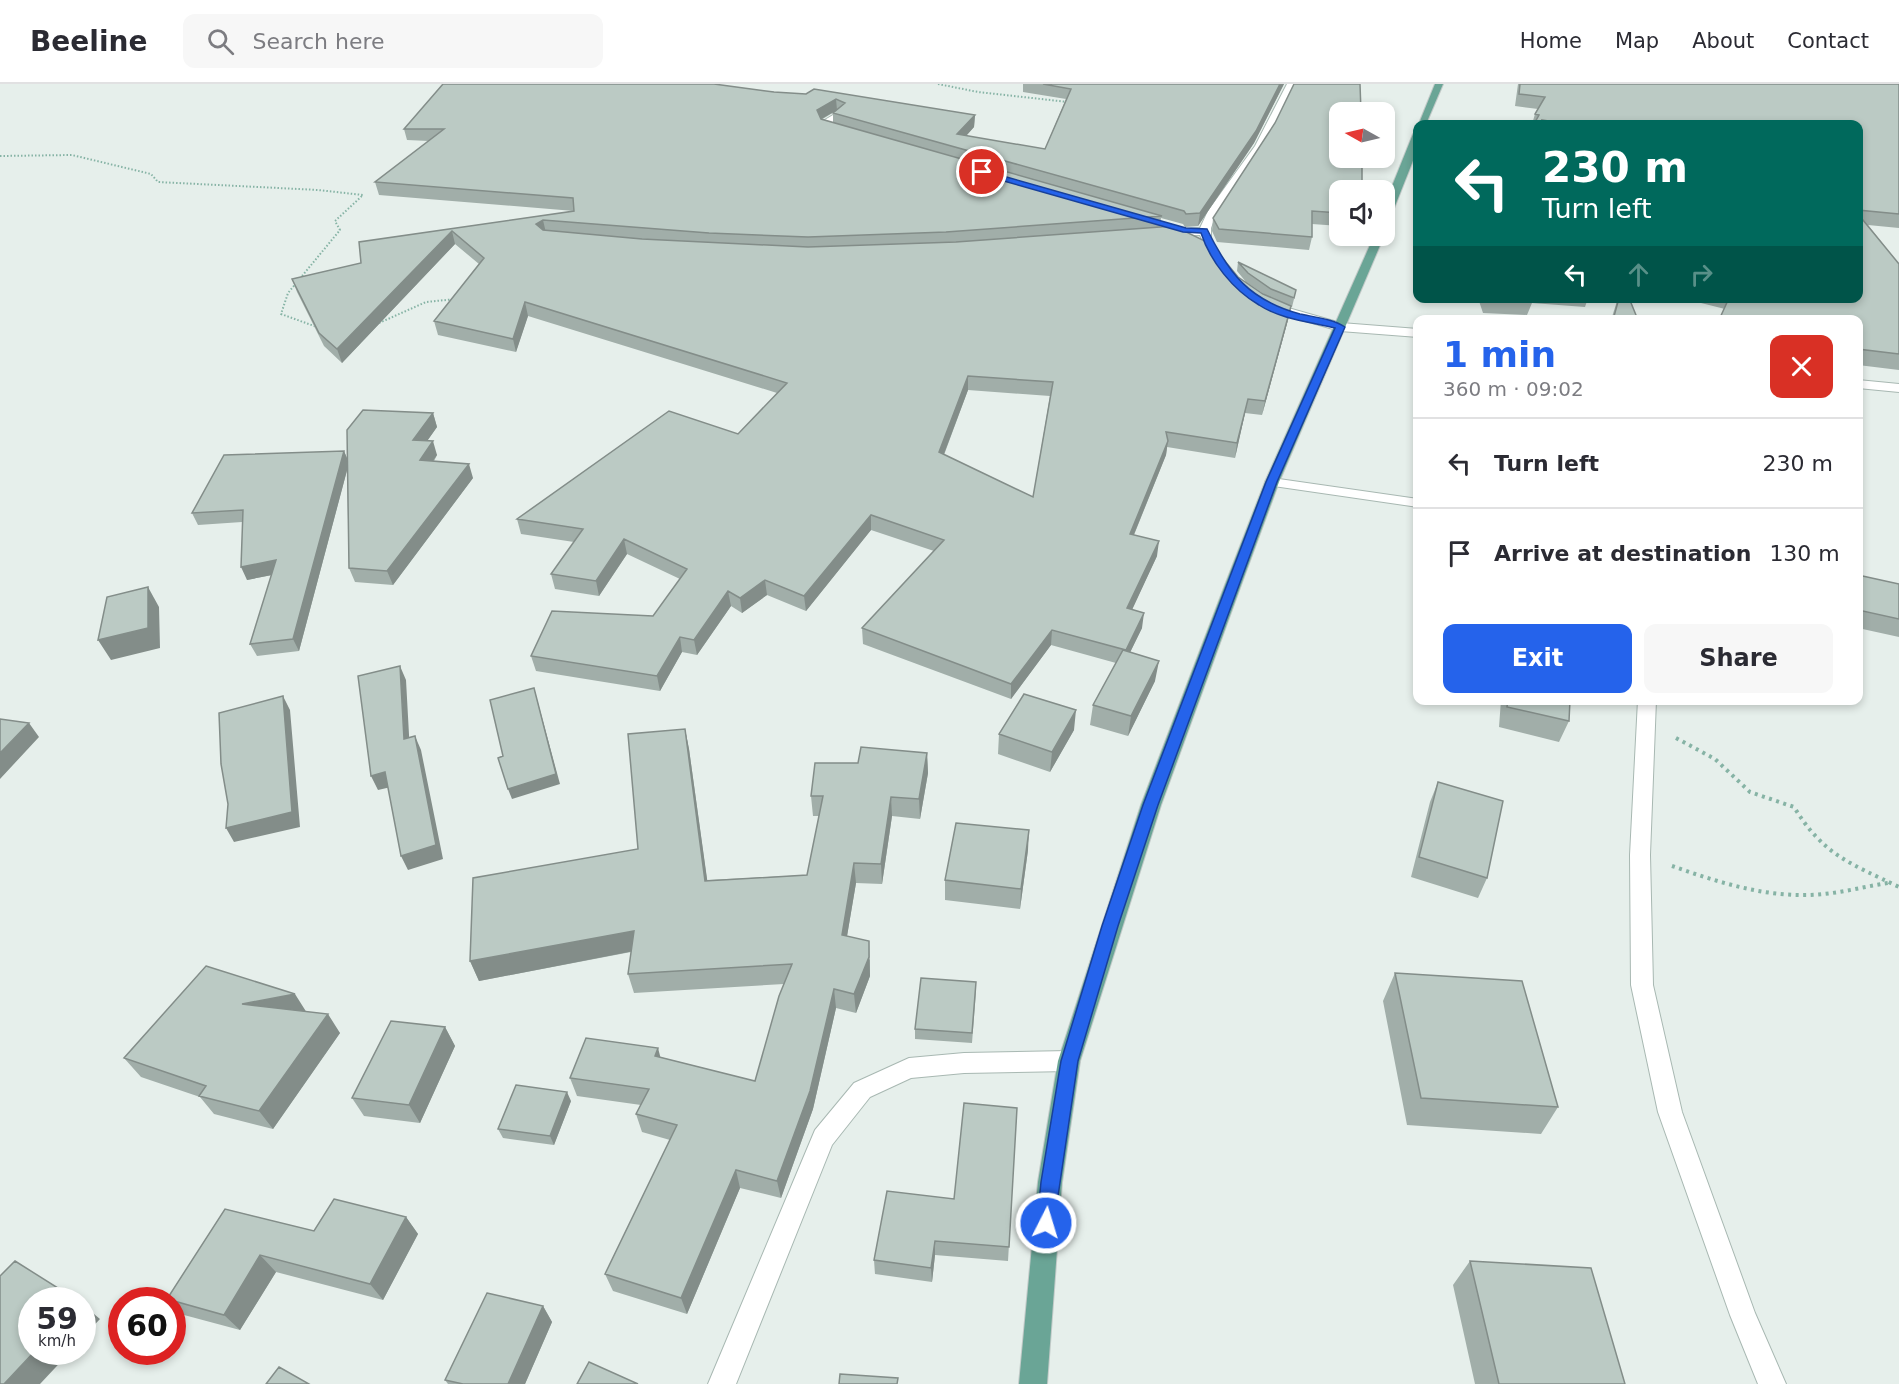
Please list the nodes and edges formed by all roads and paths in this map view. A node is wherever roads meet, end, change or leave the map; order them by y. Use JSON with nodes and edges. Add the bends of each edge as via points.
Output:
{"nodes":[{"id":1,"x":938,"y":84,"type":"edge"},
{"id":2,"x":1291,"y":84,"type":"edge"},
{"id":3,"x":1439,"y":84,"type":"edge"},
{"id":4,"x":1070,"y":103,"type":"edge"},
{"id":5,"x":838,"y":115,"type":"edge"},
{"id":6,"x":1423,"y":120,"type":"edge"},
{"id":7,"x":849,"y":135,"type":"edge"},
{"id":8,"x":0,"y":156,"type":"edge"},
{"id":9,"x":1413,"y":158,"type":"edge"},
{"id":10,"x":1395,"y":197,"type":"edge"},
{"id":11,"x":1164,"y":224,"type":"edge"},
{"id":12,"x":1186,"y":231,"type":"junction"},
{"id":13,"x":1204,"y":231,"type":"junction"},
{"id":14,"x":1151,"y":234,"type":"edge"},
{"id":15,"x":1375,"y":246,"type":"edge"},
{"id":16,"x":1210,"y":247,"type":"edge"},
{"id":17,"x":1254,"y":297,"type":"edge"},
{"id":18,"x":458,"y":299,"type":"edge"},
{"id":19,"x":375,"y":326,"type":"edge"},
{"id":20,"x":1340,"y":327,"type":"junction"},
{"id":21,"x":326,"y":331,"type":"edge"},
{"id":22,"x":1413,"y":333,"type":"edge"},
{"id":23,"x":1863,"y":384,"type":"edge"},
{"id":24,"x":1899,"y":388,"type":"edge"},
{"id":25,"x":1272,"y":482,"type":"junction"},
{"id":26,"x":1413,"y":501,"type":"edge"},
{"id":27,"x":1647,"y":705,"type":"edge"},
{"id":28,"x":1646,"y":724,"type":"junction"},
{"id":29,"x":1640,"y":855,"type":"junction"},
{"id":30,"x":1888,"y":883,"type":"junction"},
{"id":31,"x":1899,"y":887,"type":"edge"},
{"id":32,"x":1070,"y":1061,"type":"junction"},
{"id":33,"x":722,"y":1384,"type":"edge"},
{"id":34,"x":1033,"y":1384,"type":"edge"},
{"id":35,"x":1772,"y":1384,"type":"edge"}],
"edges":[{"from":1,"to":4,"type":"path"},
{"from":2,"to":13,"type":"street","via":[[1255,152],[1219,202]]},
{"from":3,"to":6,"type":"main road"},
{"from":5,"to":7,"type":"street","via":[[823,124]]},
{"from":8,"to":21,"type":"path","via":[[72,155],[151,174],[158,182],[363,195],[335,222],[340,230],[288,293],[281,314]]},
{"from":9,"to":10,"type":"main road"},
{"from":11,"to":12,"type":"street"},
{"from":12,"to":13,"type":"street"},
{"from":12,"to":14,"type":"street"},
{"from":13,"to":16,"type":"street"},
{"from":15,"to":20,"type":"main road"},
{"from":17,"to":20,"type":"street","via":[[1277,310]]},
{"from":18,"to":19,"type":"path","via":[[439,297],[401,310]]},
{"from":20,"to":22,"type":"street"},
{"from":20,"to":25,"type":"main road"},
{"from":23,"to":24,"type":"street"},
{"from":25,"to":26,"type":"street"},
{"from":25,"to":32,"type":"main road","via":[[1151,805]]},
{"from":27,"to":28,"type":"street"},
{"from":28,"to":29,"type":"street"},
{"from":28,"to":30,"type":"path","via":[[1715,759],[1750,792],[1794,807],[1806,827],[1833,855]]},
{"from":29,"to":30,"type":"path","via":[[1771,892],[1806,895]]},
{"from":29,"to":35,"type":"street","via":[[1642,985],[1670,1112]]},
{"from":30,"to":31,"type":"path"},
{"from":32,"to":33,"type":"street","via":[[909,1068],[862,1090],[823,1138]]},
{"from":32,"to":34,"type":"main road","via":[[1050,1182]]}]}
